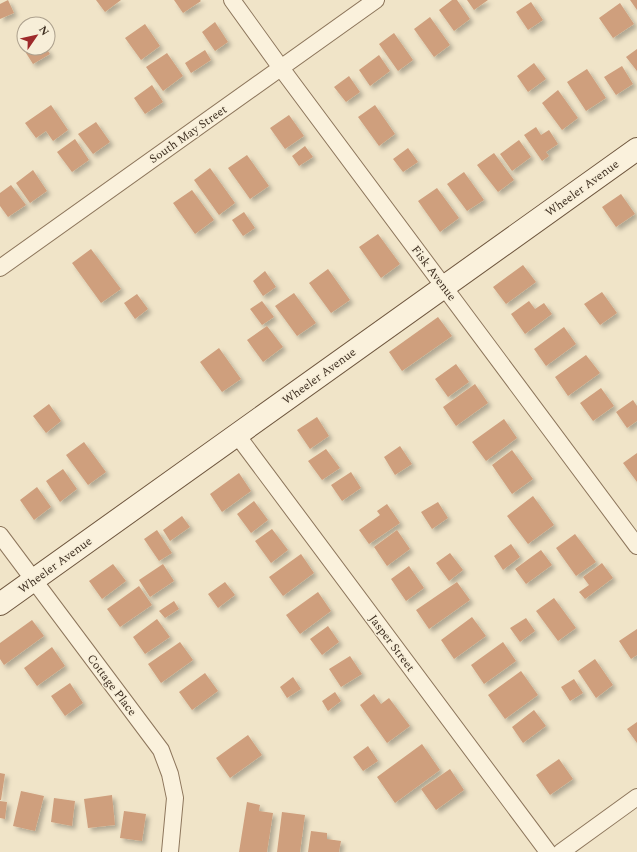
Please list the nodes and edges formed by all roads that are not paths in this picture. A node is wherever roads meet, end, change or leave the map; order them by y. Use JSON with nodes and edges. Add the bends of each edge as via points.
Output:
{"nodes":[{"id":1,"x":232,"y":0,"type":"edge"},
{"id":2,"x":376,"y":0,"type":"edge"},
{"id":3,"x":281,"y":68,"type":"junction"},
{"id":4,"x":636,"y":152,"type":"edge"},
{"id":5,"x":0,"y":268,"type":"edge"},
{"id":6,"x":444,"y":286,"type":"junction"},
{"id":7,"x":237,"y":435,"type":"junction"},
{"id":8,"x":0,"y":535,"type":"edge"},
{"id":9,"x":637,"y":546,"type":"edge"},
{"id":10,"x":33,"y":581,"type":"junction"},
{"id":11,"x":0,"y":604,"type":"edge"},
{"id":12,"x":637,"y":797,"type":"edge"},
{"id":13,"x":170,"y":852,"type":"edge"},
{"id":14,"x":548,"y":852,"type":"edge"},
{"id":15,"x":561,"y":852,"type":"edge"}],
"edges":[{"from":1,"to":3,"type":"street","name":"Fisk Avenue"},
{"from":2,"to":3,"type":"street","name":"South May Street"},
{"from":3,"to":5,"type":"street","name":"South May Street"},
{"from":3,"to":6,"type":"street","name":"Fisk Avenue"},
{"from":4,"to":6,"type":"street","name":"Wheeler Avenue"},
{"from":6,"to":7,"type":"street","name":"Wheeler Avenue"},
{"from":6,"to":9,"type":"street","name":"Fisk Avenue"},
{"from":7,"to":10,"type":"street","name":"Wheeler Avenue"},
{"from":7,"to":14,"type":"street","name":"Jasper Street"},
{"from":8,"to":10,"type":"street","name":"Cottage Place"},
{"from":10,"to":11,"type":"street","name":"Wheeler Avenue"},
{"from":10,"to":13,"type":"street","name":"Cottage Place","via":[[161,750],[175,798]]},
{"from":12,"to":15,"type":"street"}]}
